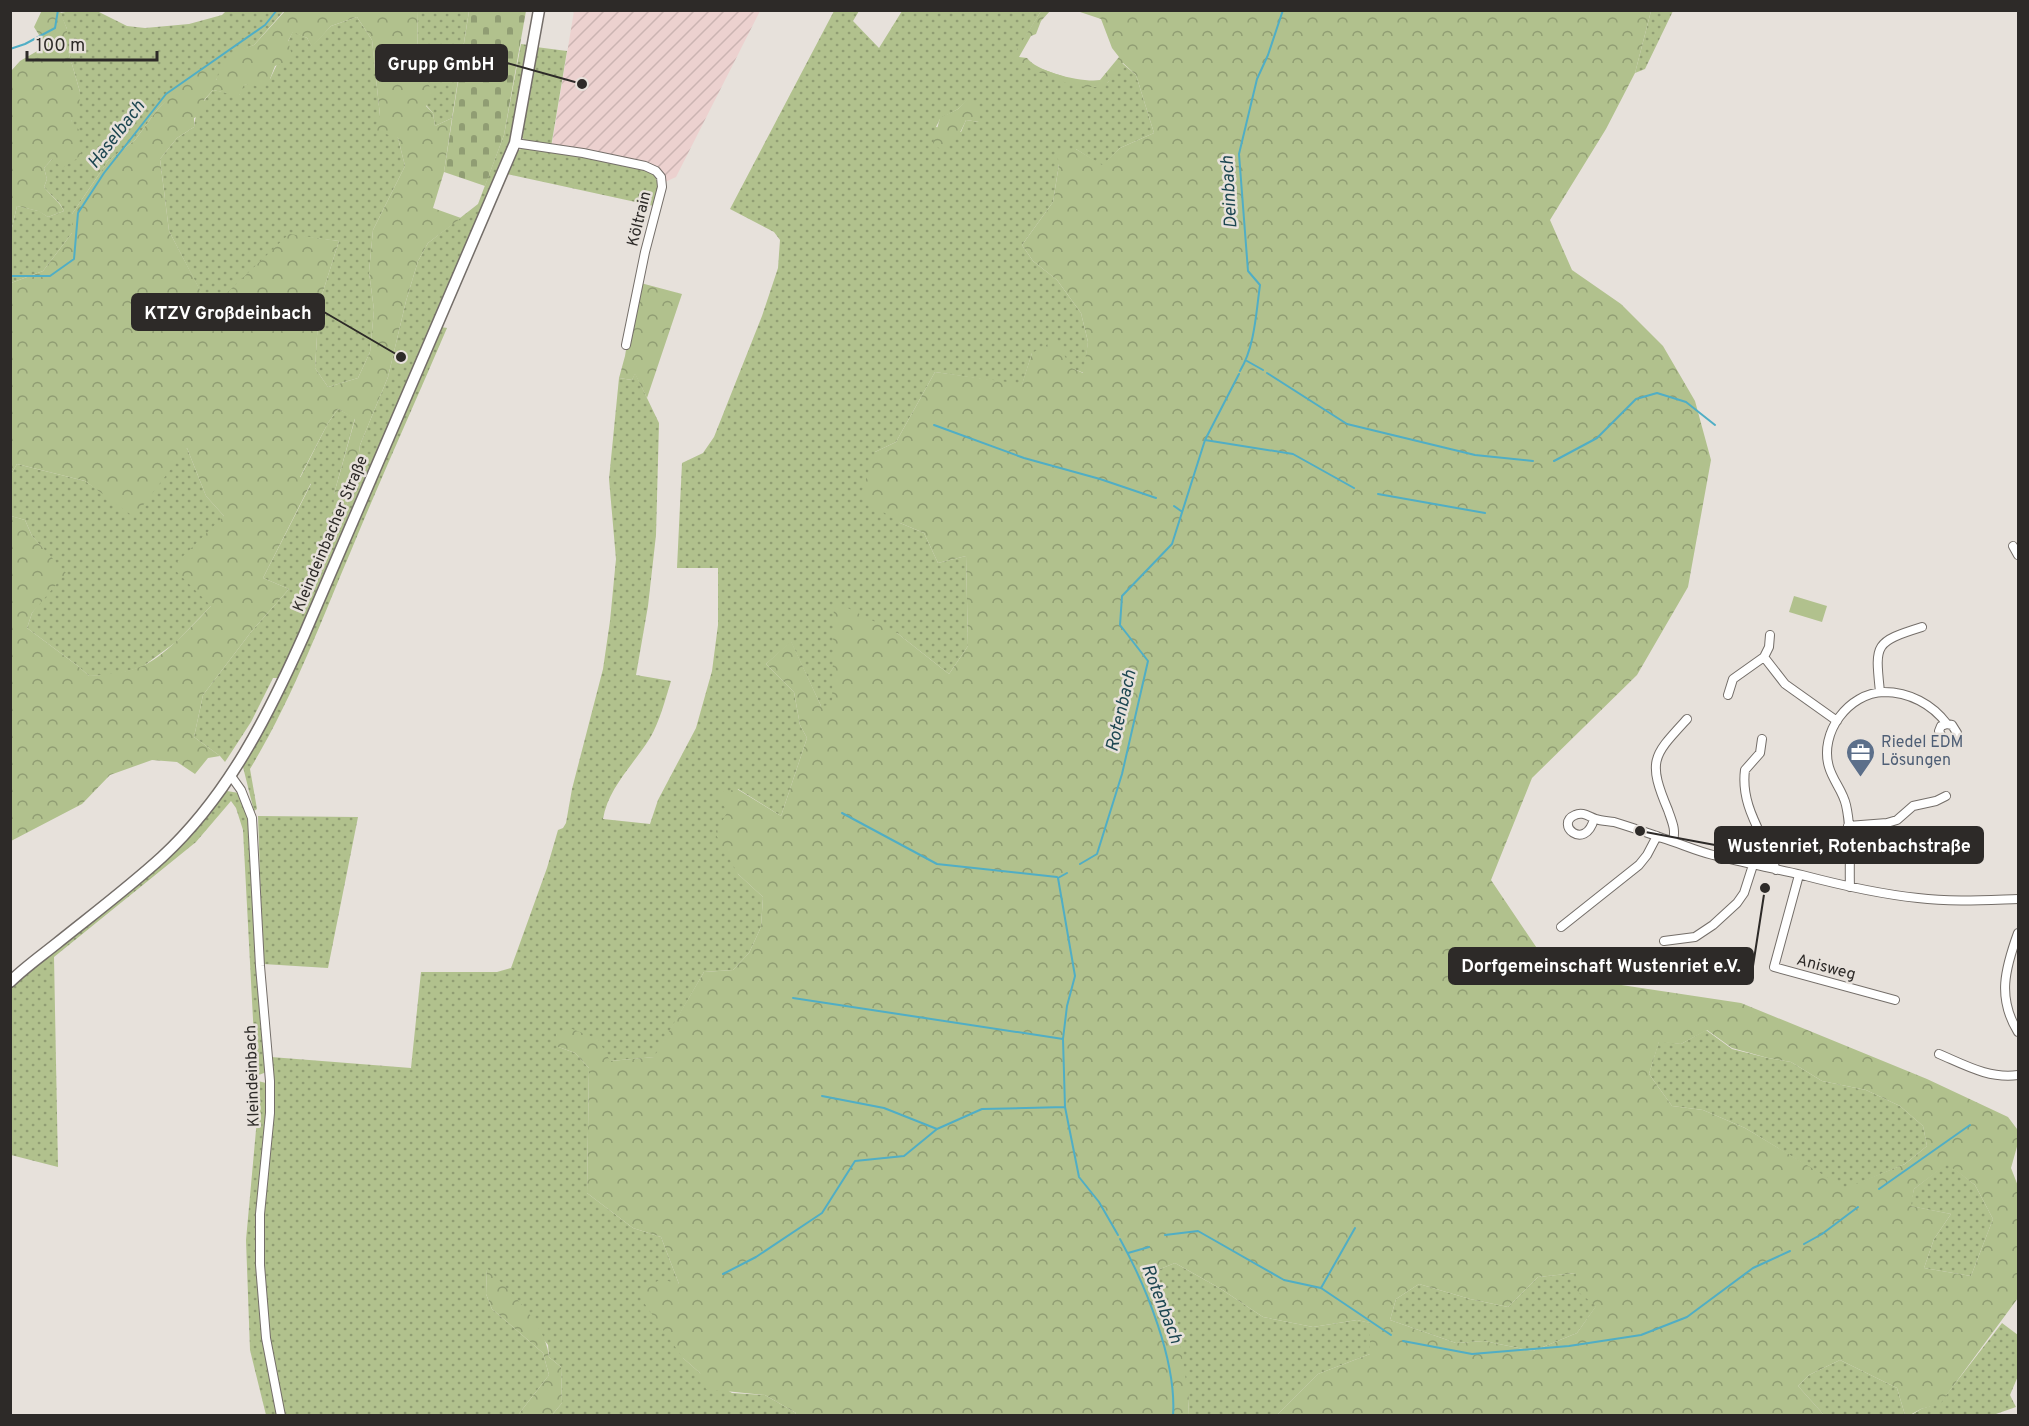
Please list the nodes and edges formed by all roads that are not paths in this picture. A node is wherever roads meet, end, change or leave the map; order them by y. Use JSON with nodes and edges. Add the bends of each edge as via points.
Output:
{"nodes":[{"id":1,"x":539,"y":10,"type":"edge"},
{"id":2,"x":515,"y":143,"type":"junction"},
{"id":3,"x":626,"y":345,"type":"dead end"},
{"id":4,"x":2013,"y":546,"type":"dead end"},
{"id":5,"x":2019,"y":555,"type":"edge"},
{"id":6,"x":1922,"y":627,"type":"dead end"},
{"id":7,"x":1770,"y":635,"type":"dead end"},
{"id":8,"x":1764,"y":657,"type":"junction"},
{"id":9,"x":1880,"y":692,"type":"junction"},
{"id":10,"x":1728,"y":695,"type":"dead end"},
{"id":11,"x":1687,"y":719,"type":"dead end"},
{"id":12,"x":1837,"y":721,"type":"junction"},
{"id":13,"x":1947,"y":724,"type":"dead end"},
{"id":14,"x":1762,"y":738,"type":"dead end"},
{"id":15,"x":231,"y":776,"type":"junction"},
{"id":16,"x":1946,"y":796,"type":"dead end"},
{"id":17,"x":1594,"y":819,"type":"dead end"},
{"id":18,"x":1848,"y":826,"type":"junction"},
{"id":19,"x":1657,"y":836,"type":"junction"},
{"id":20,"x":1673,"y":841,"type":"junction"},
{"id":21,"x":1753,"y":865,"type":"junction"},
{"id":22,"x":1776,"y":870,"type":"junction"},
{"id":23,"x":1799,"y":874,"type":"junction"},
{"id":24,"x":1850,"y":887,"type":"junction"},
{"id":25,"x":2019,"y":899,"type":"edge"},
{"id":26,"x":1561,"y":927,"type":"dead end"},
{"id":27,"x":2019,"y":933,"type":"edge"},
{"id":28,"x":1664,"y":941,"type":"dead end"},
{"id":29,"x":10,"y":982,"type":"edge"},
{"id":30,"x":1895,"y":1000,"type":"dead end"},
{"id":31,"x":2017,"y":1028,"type":"edge"},
{"id":32,"x":1939,"y":1054,"type":"dead end"},
{"id":33,"x":2019,"y":1075,"type":"edge"},
{"id":34,"x":281,"y":1416,"type":"edge"}],
"edges":[{"from":1,"to":2,"type":"street","name":"Kleindeinbacher Straße"},
{"from":2,"to":3,"type":"street","name":"Költrain","via":[[645,166],[661,177],[662,187]]},
{"from":2,"to":15,"type":"street","name":"Kleindeinbacher Straße","via":[[278,693]]},
{"from":4,"to":5,"type":"street"},
{"from":6,"to":9,"type":"street","via":[[1891,638],[1879,650]]},
{"from":7,"to":8,"type":"street"},
{"from":8,"to":10,"type":"street","via":[[1733,679]]},
{"from":8,"to":12,"type":"street","via":[[1785,684]]},
{"from":9,"to":12,"type":"street","via":[[1858,700]]},
{"from":9,"to":13,"type":"street","via":[[1897,692],[1920,701]]},
{"from":11,"to":20,"type":"street","via":[[1655,759],[1662,798],[1676,830]]},
{"from":12,"to":18,"type":"street","via":[[1830,736],[1828,766],[1846,804]]},
{"from":14,"to":22,"type":"street","via":[[1760,753],[1745,770],[1745,792]]},
{"from":15,"to":29,"type":"street","name":"Kleindeinbacher Straße","via":[[164,855]]},
{"from":15,"to":34,"type":"street","name":"Kleindeinbach","via":[[252,818],[270,1081],[260,1265],[266,1338]]},
{"from":16,"to":18,"type":"street","via":[[1913,806],[1897,820]]},
{"from":17,"to":19,"type":"street"},
{"from":18,"to":24,"type":"street"},
{"from":19,"to":20,"type":"street"},
{"from":19,"to":26,"type":"street","via":[[1639,865]]},
{"from":20,"to":21,"type":"street"},
{"from":21,"to":22,"type":"street"},
{"from":21,"to":28,"type":"street","via":[[1744,893],[1713,925],[1686,940]]},
{"from":22,"to":23,"type":"street"},
{"from":23,"to":24,"type":"street"},
{"from":23,"to":30,"type":"street","name":"Anisweg","via":[[1774,967]]},
{"from":24,"to":25,"type":"street","via":[[1918,898]]},
{"from":27,"to":31,"type":"street","via":[[2005,990],[2009,1016]]},
{"from":32,"to":33,"type":"street","via":[[1990,1075]]}]}
